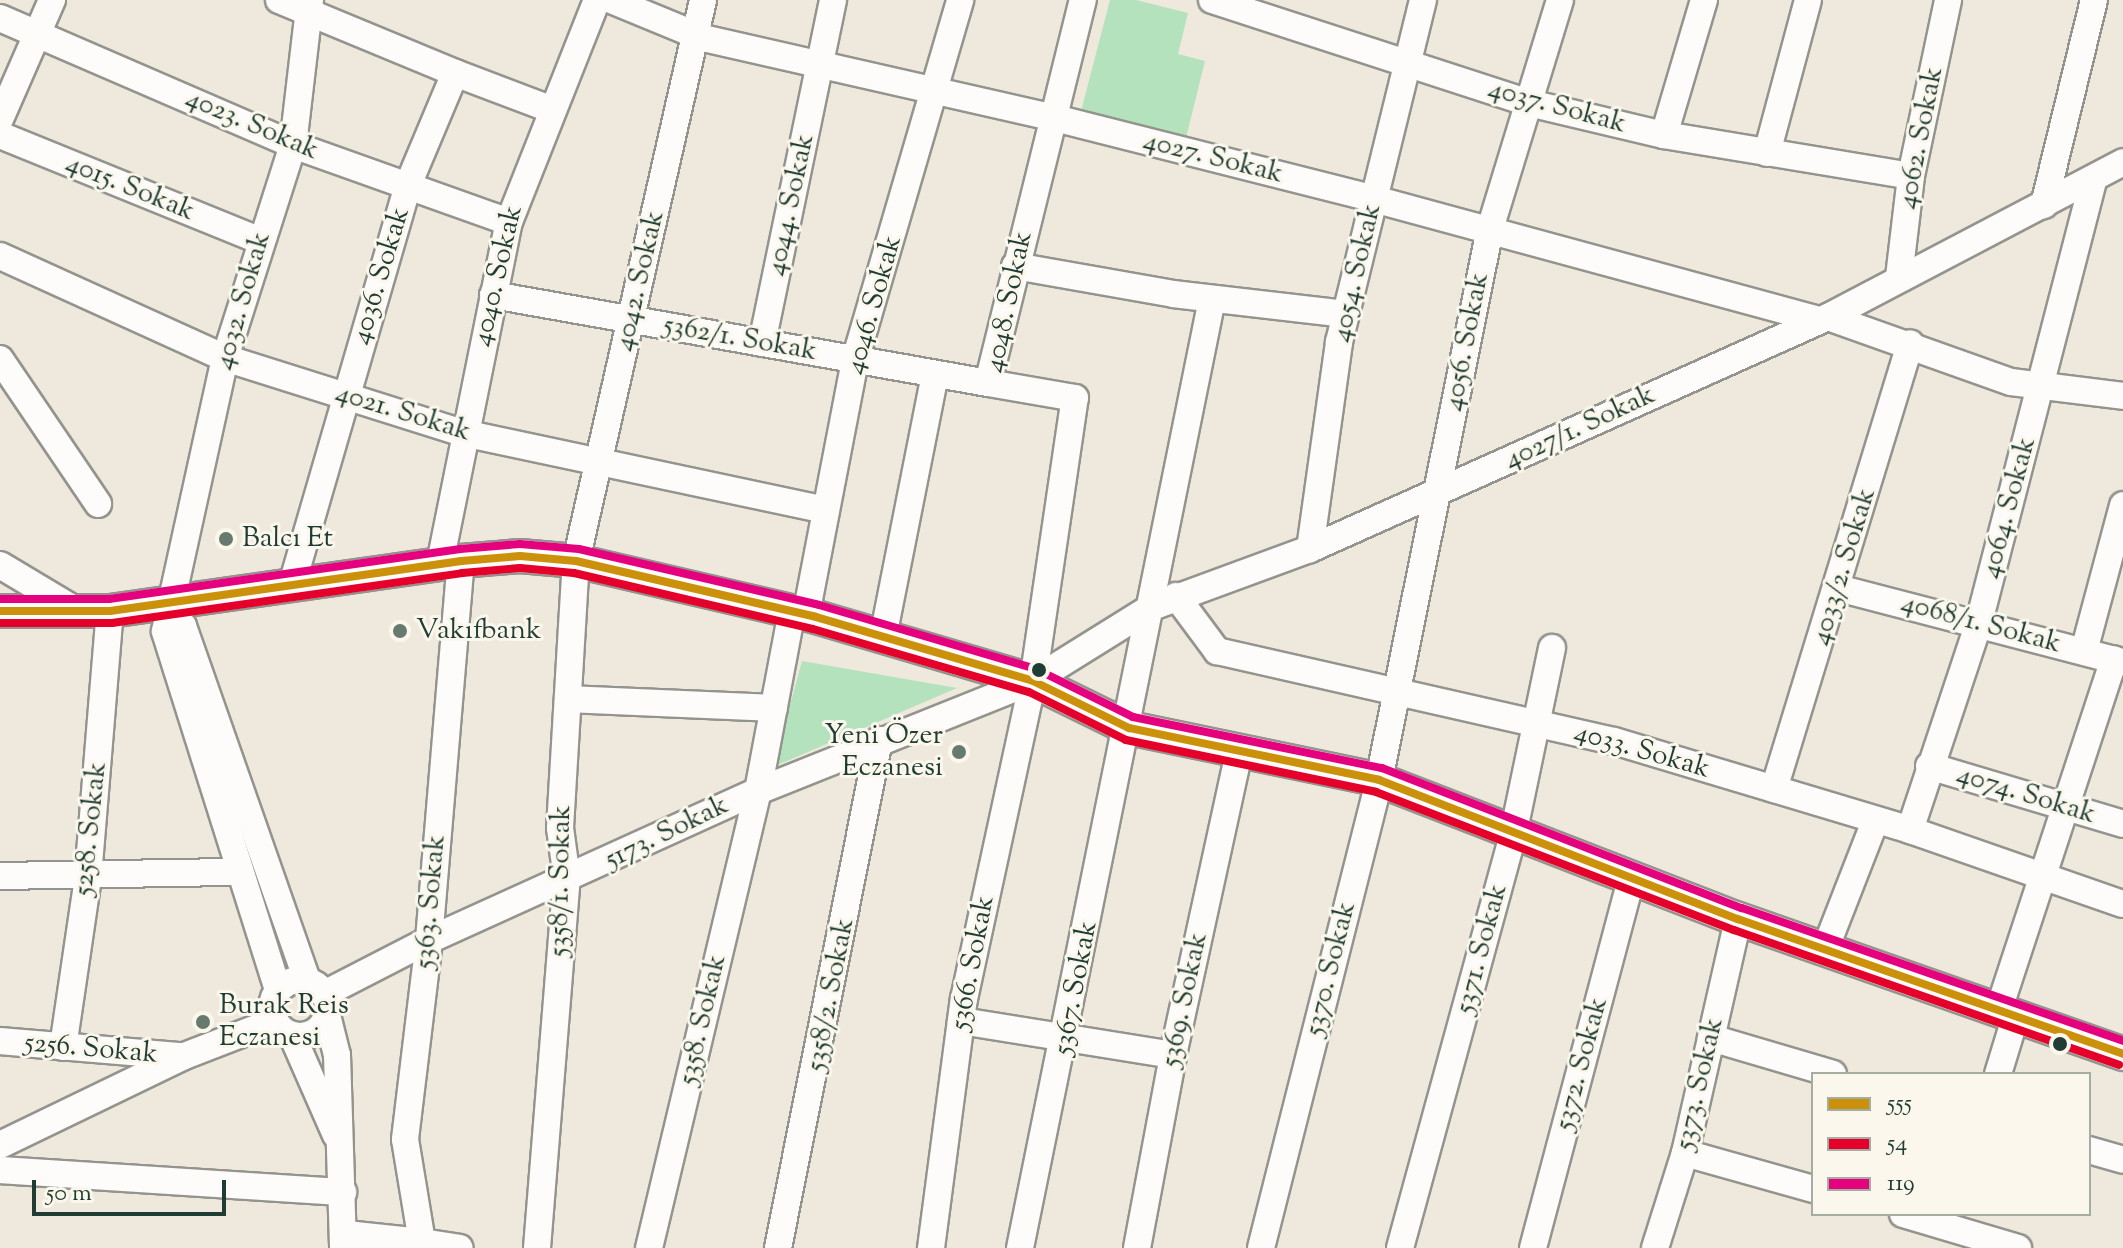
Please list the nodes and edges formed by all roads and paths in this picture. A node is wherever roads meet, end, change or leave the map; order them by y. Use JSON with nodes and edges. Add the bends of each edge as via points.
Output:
{"nodes":[{"id":1,"x":52,"y":0,"type":"edge"},
{"id":2,"x":279,"y":0,"type":"edge"},
{"id":3,"x":597,"y":0,"type":"edge"},
{"id":4,"x":611,"y":0,"type":"edge"},
{"id":5,"x":703,"y":0,"type":"edge"},
{"id":6,"x":833,"y":0,"type":"edge"},
{"id":7,"x":960,"y":0,"type":"edge"},
{"id":8,"x":1083,"y":0,"type":"edge"},
{"id":9,"x":1212,"y":0,"type":"edge"},
{"id":10,"x":1423,"y":0,"type":"edge"},
{"id":11,"x":1560,"y":0,"type":"edge"},
{"id":12,"x":1704,"y":0,"type":"edge"},
{"id":13,"x":1808,"y":0,"type":"edge"},
{"id":14,"x":1948,"y":0,"type":"edge"},
{"id":15,"x":2094,"y":0,"type":"edge"},
{"id":16,"x":310,"y":6,"type":"edge"},
{"id":17,"x":0,"y":18,"type":"edge"},
{"id":18,"x":38,"y":34,"type":"junction"},
{"id":19,"x":695,"y":34,"type":"junction"},
{"id":20,"x":1408,"y":62,"type":"junction"},
{"id":21,"x":820,"y":66,"type":"junction"},
{"id":22,"x":455,"y":73,"type":"junction"},
{"id":23,"x":937,"y":92,"type":"junction"},
{"id":24,"x":1525,"y":102,"type":"junction"},
{"id":25,"x":550,"y":109,"type":"junction"},
{"id":26,"x":1055,"y":118,"type":"junction"},
{"id":27,"x":0,"y":119,"type":"edge"},
{"id":28,"x":0,"y":135,"type":"edge"},
{"id":29,"x":1664,"y":135,"type":"junction"},
{"id":30,"x":293,"y":145,"type":"junction"},
{"id":31,"x":1767,"y":153,"type":"junction"},
{"id":32,"x":2123,"y":162,"type":"edge"},
{"id":33,"x":1911,"y":176,"type":"junction"},
{"id":34,"x":2093,"y":180,"type":"junction"},
{"id":35,"x":408,"y":185,"type":"junction"},
{"id":36,"x":1374,"y":199,"type":"junction"},
{"id":37,"x":2044,"y":205,"type":"junction"},
{"id":38,"x":509,"y":222,"type":"junction"},
{"id":39,"x":1490,"y":229,"type":"junction"},
{"id":40,"x":259,"y":240,"type":"junction"},
{"id":41,"x":0,"y":256,"type":"edge"},
{"id":42,"x":1015,"y":266,"type":"junction"},
{"id":43,"x":1899,"y":277,"type":"junction"},
{"id":44,"x":493,"y":295,"type":"junction"},
{"id":45,"x":1212,"y":299,"type":"junction"},
{"id":46,"x":1346,"y":314,"type":"junction"},
{"id":47,"x":1822,"y":318,"type":"junction"},
{"id":48,"x":631,"y":319,"type":"junction"},
{"id":49,"x":762,"y":343,"type":"junction"},
{"id":50,"x":1910,"y":343,"type":"junction"},
{"id":51,"x":225,"y":358,"type":"junction"},
{"id":52,"x":0,"y":359,"type":"edge"},
{"id":53,"x":855,"y":360,"type":"junction"},
{"id":54,"x":935,"y":374,"type":"junction"},
{"id":55,"x":988,"y":383,"type":"junction"},
{"id":56,"x":2041,"y":386,"type":"junction"},
{"id":57,"x":346,"y":396,"type":"junction"},
{"id":58,"x":2123,"y":396,"type":"edge"},
{"id":59,"x":463,"y":433,"type":"junction"},
{"id":60,"x":600,"y":462,"type":"junction"},
{"id":61,"x":1437,"y":494,"type":"junction"},
{"id":62,"x":98,"y":504,"type":"dead end"},
{"id":63,"x":2123,"y":505,"type":"edge"},
{"id":64,"x":826,"y":510,"type":"junction"},
{"id":65,"x":1310,"y":549,"type":"junction"},
{"id":66,"x":576,"y":561,"type":"junction"},
{"id":67,"x":450,"y":562,"type":"junction"},
{"id":68,"x":0,"y":565,"type":"edge"},
{"id":69,"x":293,"y":581,"type":"junction"},
{"id":70,"x":1838,"y":588,"type":"junction"},
{"id":71,"x":1164,"y":602,"type":"junction"},
{"id":72,"x":169,"y":609,"type":"junction"},
{"id":73,"x":0,"y":611,"type":"edge"},
{"id":74,"x":77,"y":611,"type":"junction"},
{"id":75,"x":110,"y":611,"type":"junction"},
{"id":76,"x":799,"y":613,"type":"junction"},
{"id":77,"x":1979,"y":622,"type":"junction"},
{"id":78,"x":883,"y":637,"type":"junction"},
{"id":79,"x":1552,"y":648,"type":"dead end"},
{"id":80,"x":2084,"y":651,"type":"junction"},
{"id":81,"x":2119,"y":661,"type":"edge"},
{"id":82,"x":1033,"y":681,"type":"junction"},
{"id":83,"x":1397,"y":689,"type":"junction"},
{"id":84,"x":568,"y":699,"type":"junction"},
{"id":85,"x":774,"y":708,"type":"junction"},
{"id":86,"x":1538,"y":723,"type":"junction"},
{"id":87,"x":1129,"y":728,"type":"junction"},
{"id":88,"x":879,"y":740,"type":"junction"},
{"id":89,"x":1239,"y":753,"type":"junction"},
{"id":90,"x":1929,"y":766,"type":"junction"},
{"id":91,"x":1379,"y":780,"type":"junction"},
{"id":92,"x":1774,"y":789,"type":"junction"},
{"id":93,"x":758,"y":791,"type":"junction"},
{"id":94,"x":2064,"y":807,"type":"junction"},
{"id":95,"x":1875,"y":821,"type":"junction"},
{"id":96,"x":2123,"y":824,"type":"edge"},
{"id":97,"x":1514,"y":830,"type":"junction"},
{"id":98,"x":1910,"y":830,"type":"junction"},
{"id":99,"x":239,"y":872,"type":"junction"},
{"id":100,"x":0,"y":876,"type":"edge"},
{"id":101,"x":88,"y":877,"type":"junction"},
{"id":102,"x":567,"y":879,"type":"junction"},
{"id":103,"x":1631,"y":879,"type":"junction"},
{"id":104,"x":2042,"y":879,"type":"junction"},
{"id":105,"x":2123,"y":904,"type":"edge"},
{"id":106,"x":1738,"y":919,"type":"junction"},
{"id":107,"x":429,"y":940,"type":"junction"},
{"id":108,"x":1826,"y":947,"type":"junction"},
{"id":109,"x":278,"y":990,"type":"junction"},
{"id":110,"x":319,"y":997,"type":"junction"},
{"id":111,"x":2008,"y":1012,"type":"junction"},
{"id":112,"x":961,"y":1021,"type":"junction"},
{"id":113,"x":284,"y":1028,"type":"junction"},
{"id":114,"x":1066,"y":1038,"type":"junction"},
{"id":115,"x":1711,"y":1038,"type":"junction"},
{"id":116,"x":0,"y":1041,"type":"edge"},
{"id":117,"x":63,"y":1047,"type":"junction"},
{"id":118,"x":2123,"y":1054,"type":"edge"},
{"id":119,"x":1173,"y":1055,"type":"junction"},
{"id":120,"x":182,"y":1057,"type":"junction"},
{"id":121,"x":1826,"y":1072,"type":"edge"},
{"id":122,"x":1998,"y":1072,"type":"edge"},
{"id":123,"x":340,"y":1142,"type":"junction"},
{"id":124,"x":0,"y":1145,"type":"edge"},
{"id":125,"x":2091,"y":1151,"type":"edge"},
{"id":126,"x":1685,"y":1153,"type":"junction"},
{"id":127,"x":2123,"y":1160,"type":"edge"},
{"id":128,"x":0,"y":1170,"type":"edge"},
{"id":129,"x":1811,"y":1188,"type":"edge"},
{"id":130,"x":343,"y":1192,"type":"junction"},
{"id":131,"x":1909,"y":1216,"type":"edge"},
{"id":132,"x":1948,"y":1230,"type":"edge"},
{"id":133,"x":344,"y":1241,"type":"edge"},
{"id":134,"x":422,"y":1245,"type":"edge"},
{"id":135,"x":460,"y":1248,"type":"edge"},
{"id":136,"x":537,"y":1248,"type":"edge"},
{"id":137,"x":649,"y":1248,"type":"edge"},
{"id":138,"x":778,"y":1248,"type":"edge"},
{"id":139,"x":931,"y":1248,"type":"edge"},
{"id":140,"x":1020,"y":1248,"type":"edge"},
{"id":141,"x":1137,"y":1248,"type":"edge"},
{"id":142,"x":1261,"y":1248,"type":"edge"},
{"id":143,"x":1400,"y":1248,"type":"edge"},
{"id":144,"x":1533,"y":1248,"type":"edge"},
{"id":145,"x":1655,"y":1248,"type":"edge"},
{"id":146,"x":2018,"y":1248,"type":"edge"}],
"edges":[{"from":1,"to":18,"type":"street"},
{"from":2,"to":16,"type":"street"},
{"from":3,"to":25,"type":"street","name":"4040. Sokak"},
{"from":4,"to":19,"type":"street","name":"4027. Sokak"},
{"from":5,"to":19,"type":"street","name":"4042. Sokak"},
{"from":6,"to":21,"type":"street","name":"4044. Sokak"},
{"from":7,"to":23,"type":"street","name":"4046. Sokak"},
{"from":8,"to":26,"type":"street","name":"4048. Sokak"},
{"from":9,"to":20,"type":"street","name":"4037. Sokak"},
{"from":10,"to":20,"type":"street","name":"4054. Sokak"},
{"from":11,"to":24,"type":"street","name":"4056. Sokak"},
{"from":12,"to":29,"type":"street"},
{"from":13,"to":31,"type":"street"},
{"from":14,"to":33,"type":"street","name":"4062. Sokak"},
{"from":15,"to":37,"type":"street"},
{"from":16,"to":22,"type":"street"},
{"from":16,"to":30,"type":"street","name":"4032. Sokak"},
{"from":17,"to":18,"type":"street","name":"4023. Sokak"},
{"from":18,"to":27,"type":"street"},
{"from":18,"to":30,"type":"street","name":"4023. Sokak"},
{"from":19,"to":21,"type":"street","name":"4027. Sokak"},
{"from":19,"to":48,"type":"street","name":"4042. Sokak"},
{"from":20,"to":24,"type":"street","name":"4037. Sokak"},
{"from":20,"to":36,"type":"street","name":"4054. Sokak"},
{"from":21,"to":23,"type":"street","name":"4027. Sokak"},
{"from":21,"to":49,"type":"street","name":"4044. Sokak"},
{"from":22,"to":25,"type":"street"},
{"from":22,"to":35,"type":"street","name":"4036. Sokak"},
{"from":23,"to":26,"type":"street","name":"4027. Sokak"},
{"from":23,"to":53,"type":"street","name":"4046. Sokak"},
{"from":24,"to":29,"type":"street","name":"4037. Sokak"},
{"from":24,"to":39,"type":"street","name":"4056. Sokak"},
{"from":25,"to":38,"type":"street","name":"4040. Sokak"},
{"from":26,"to":36,"type":"street","name":"4027. Sokak"},
{"from":26,"to":42,"type":"street","name":"4048. Sokak"},
{"from":28,"to":40,"type":"street","name":"4015. Sokak"},
{"from":29,"to":31,"type":"street","name":"4037. Sokak"},
{"from":30,"to":35,"type":"street","name":"4023. Sokak"},
{"from":30,"to":40,"type":"street","name":"4032. Sokak"},
{"from":31,"to":33,"type":"street","name":"4037. Sokak"},
{"from":32,"to":34,"type":"street","name":"4027/1. Sokak"},
{"from":33,"to":43,"type":"street","name":"4062. Sokak"},
{"from":34,"to":37,"type":"street","name":"4027/1. Sokak"},
{"from":34,"to":56,"type":"street","name":"4064. Sokak"},
{"from":35,"to":38,"type":"street","name":"4023. Sokak"},
{"from":35,"to":57,"type":"street","name":"4036. Sokak"},
{"from":36,"to":39,"type":"street","name":"4027. Sokak"},
{"from":36,"to":46,"type":"street","name":"4054. Sokak"},
{"from":37,"to":43,"type":"street","name":"4027/1. Sokak"},
{"from":38,"to":44,"type":"street","name":"4040. Sokak"},
{"from":39,"to":47,"type":"street","name":"4027. Sokak"},
{"from":39,"to":61,"type":"street","name":"4056. Sokak"},
{"from":40,"to":51,"type":"street","name":"4032. Sokak"},
{"from":41,"to":51,"type":"street","name":"4021. Sokak"},
{"from":42,"to":45,"type":"street"},
{"from":42,"to":55,"type":"street","name":"4048. Sokak"},
{"from":43,"to":47,"type":"street","name":"4027/1. Sokak"},
{"from":44,"to":48,"type":"street","name":"5362/1. Sokak"},
{"from":44,"to":59,"type":"street","name":"4040. Sokak"},
{"from":45,"to":46,"type":"street"},
{"from":45,"to":71,"type":"street","name":"5367. Sokak"},
{"from":46,"to":65,"type":"street","name":"4054. Sokak"},
{"from":47,"to":50,"type":"street","name":"4027. Sokak"},
{"from":47,"to":61,"type":"street","name":"4027/1. Sokak"},
{"from":48,"to":49,"type":"street","name":"5362/1. Sokak"},
{"from":48,"to":60,"type":"street","name":"4042. Sokak"},
{"from":49,"to":53,"type":"street","name":"5362/1. Sokak"},
{"from":50,"to":56,"type":"street","name":"4027. Sokak","via":[[2011,382]]},
{"from":50,"to":70,"type":"street","name":"4033/2. Sokak"},
{"from":51,"to":57,"type":"street","name":"4021. Sokak"},
{"from":51,"to":72,"type":"street","name":"4032. Sokak"},
{"from":52,"to":62,"type":"street"},
{"from":53,"to":54,"type":"street","name":"5362/1. Sokak"},
{"from":53,"to":64,"type":"street","name":"4046. Sokak"},
{"from":54,"to":55,"type":"street","name":"5362/1. Sokak"},
{"from":54,"to":78,"type":"street"},
{"from":55,"to":82,"type":"street","name":"4048. Sokak","via":[[1075,398]]},
{"from":56,"to":58,"type":"street","name":"4027. Sokak"},
{"from":56,"to":77,"type":"street","name":"4064. Sokak"},
{"from":57,"to":59,"type":"street","name":"4021. Sokak"},
{"from":57,"to":69,"type":"street","name":"4036. Sokak"},
{"from":59,"to":60,"type":"street","name":"4021. Sokak"},
{"from":59,"to":67,"type":"street","name":"4040. Sokak"},
{"from":60,"to":64,"type":"street","name":"4021. Sokak"},
{"from":60,"to":66,"type":"street","name":"4042. Sokak"},
{"from":61,"to":65,"type":"street","name":"4027/1. Sokak"},
{"from":61,"to":83,"type":"street","name":"4056. Sokak"},
{"from":63,"to":80,"type":"street"},
{"from":64,"to":76,"type":"street","name":"4046. Sokak"},
{"from":65,"to":71,"type":"street","name":"4027/1. Sokak"},
{"from":66,"to":67,"type":"main road","via":[[520,556]]},
{"from":66,"to":76,"type":"main road"},
{"from":66,"to":84,"type":"street","name":"5358/1. Sokak"},
{"from":67,"to":69,"type":"main road"},
{"from":67,"to":107,"type":"street","name":"5363. Sokak"},
{"from":68,"to":74,"type":"street"},
{"from":69,"to":72,"type":"main road"},
{"from":70,"to":77,"type":"street","name":"4068/1. Sokak"},
{"from":70,"to":92,"type":"street","name":"4033/2. Sokak"},
{"from":71,"to":82,"type":"street","name":"4027/1. Sokak"},
{"from":71,"to":83,"type":"street","name":"4033. Sokak","via":[[1217,651]]},
{"from":71,"to":87,"type":"street","name":"5367. Sokak"},
{"from":72,"to":75,"type":"main road"},
{"from":72,"to":99,"type":"street","name":"4032. Sokak","via":[[165,631]]},
{"from":72,"to":110,"type":"street","via":[[183,626]]},
{"from":73,"to":74,"type":"main road"},
{"from":74,"to":75,"type":"main road"},
{"from":75,"to":101,"type":"street","name":"5258. Sokak"},
{"from":76,"to":78,"type":"main road"},
{"from":76,"to":85,"type":"street","name":"5173. Sokak"},
{"from":77,"to":80,"type":"street","name":"4068/1. Sokak"},
{"from":77,"to":90,"type":"street","name":"4064. Sokak"},
{"from":78,"to":82,"type":"main road"},
{"from":79,"to":86,"type":"street","name":"5371. Sokak"},
{"from":80,"to":81,"type":"street","name":"4068/1. Sokak"},
{"from":81,"to":94,"type":"street"},
{"from":82,"to":87,"type":"main road"},
{"from":82,"to":88,"type":"street","name":"4027/1. Sokak"},
{"from":82,"to":112,"type":"street","name":"5366. Sokak"},
{"from":83,"to":86,"type":"street","name":"4033. Sokak"},
{"from":83,"to":91,"type":"street","name":"5370. Sokak"},
{"from":84,"to":85,"type":"street"},
{"from":84,"to":102,"type":"street","name":"5358/1. Sokak","via":[[560,828]]},
{"from":85,"to":93,"type":"street","name":"5173. Sokak"},
{"from":86,"to":92,"type":"street","name":"4033. Sokak"},
{"from":86,"to":97,"type":"street","name":"5371. Sokak"},
{"from":87,"to":89,"type":"main road"},
{"from":87,"to":114,"type":"street","name":"5367. Sokak"},
{"from":88,"to":93,"type":"street","name":"4027/1. Sokak"},
{"from":88,"to":138,"type":"street","name":"5358/2. Sokak"},
{"from":89,"to":91,"type":"main road"},
{"from":89,"to":119,"type":"street","name":"5369. Sokak"},
{"from":90,"to":94,"type":"street","name":"4074. Sokak"},
{"from":90,"to":98,"type":"street","name":"4064. Sokak"},
{"from":91,"to":97,"type":"main road"},
{"from":91,"to":142,"type":"street","name":"5370. Sokak"},
{"from":92,"to":95,"type":"street","name":"4033. Sokak"},
{"from":93,"to":102,"type":"street","name":"5173. Sokak"},
{"from":93,"to":137,"type":"street","name":"5358. Sokak"},
{"from":94,"to":96,"type":"street","name":"4074. Sokak"},
{"from":94,"to":104,"type":"street"},
{"from":95,"to":98,"type":"street","name":"4033. Sokak"},
{"from":95,"to":108,"type":"street"},
{"from":97,"to":103,"type":"main road"},
{"from":97,"to":143,"type":"street","name":"5371. Sokak"},
{"from":98,"to":104,"type":"street","name":"4033. Sokak"},
{"from":99,"to":101,"type":"street"},
{"from":99,"to":109,"type":"street","name":"4032. Sokak"},
{"from":100,"to":101,"type":"street"},
{"from":101,"to":117,"type":"street","name":"5258. Sokak"},
{"from":102,"to":107,"type":"street","name":"5173. Sokak"},
{"from":102,"to":136,"type":"street","name":"5358/1. Sokak"},
{"from":103,"to":106,"type":"main road"},
{"from":103,"to":144,"type":"street","name":"5372. Sokak"},
{"from":104,"to":105,"type":"street","name":"4033. Sokak"},
{"from":104,"to":111,"type":"street"},
{"from":106,"to":108,"type":"main road"},
{"from":106,"to":115,"type":"street","name":"5373. Sokak"},
{"from":107,"to":110,"type":"street","name":"5173. Sokak"},
{"from":107,"to":134,"type":"street","name":"5363. Sokak","via":[[405,1139]]},
{"from":108,"to":111,"type":"main road"},
{"from":109,"to":110,"type":"street","via":[[296,980]]},
{"from":109,"to":113,"type":"street","via":[[272,1011]]},
{"from":110,"to":113,"type":"street","via":[[313,1032]]},
{"from":110,"to":123,"type":"street","via":[[337,1055]]},
{"from":111,"to":118,"type":"main road"},
{"from":111,"to":122,"type":"street"},
{"from":112,"to":114,"type":"street"},
{"from":112,"to":139,"type":"street","name":"5366. Sokak"},
{"from":113,"to":120,"type":"street"},
{"from":113,"to":123,"type":"street"},
{"from":114,"to":119,"type":"street"},
{"from":114,"to":140,"type":"street","name":"5367. Sokak"},
{"from":115,"to":121,"type":"street"},
{"from":115,"to":126,"type":"street","name":"5373. Sokak"},
{"from":116,"to":117,"type":"street","name":"5256. Sokak"},
{"from":117,"to":120,"type":"street","name":"5256. Sokak"},
{"from":119,"to":141,"type":"street","name":"5369. Sokak"},
{"from":120,"to":124,"type":"street"},
{"from":123,"to":130,"type":"street"},
{"from":125,"to":127,"type":"street"},
{"from":126,"to":129,"type":"street"},
{"from":126,"to":145,"type":"street","name":"5373. Sokak"},
{"from":128,"to":130,"type":"street"},
{"from":130,"to":133,"type":"street"},
{"from":131,"to":132,"type":"street"},
{"from":132,"to":146,"type":"street"},
{"from":133,"to":134,"type":"street"},
{"from":134,"to":135,"type":"street"}]}
